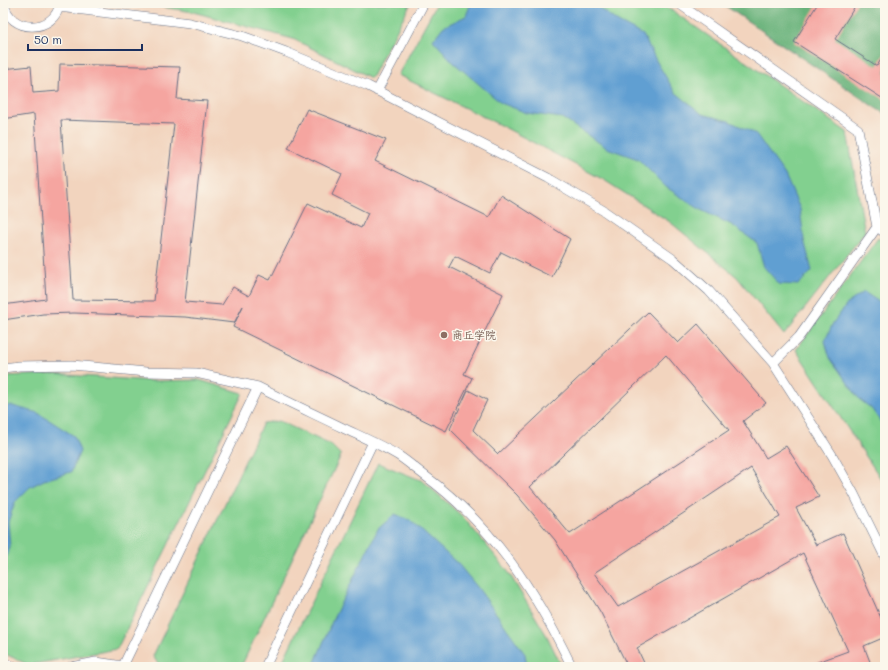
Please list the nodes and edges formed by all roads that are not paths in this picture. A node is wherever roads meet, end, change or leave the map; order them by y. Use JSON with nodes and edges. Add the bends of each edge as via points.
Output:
{"nodes":[{"id":1,"x":4,"y":3,"type":"edge"},
{"id":2,"x":424,"y":3,"type":"edge"},
{"id":3,"x":678,"y":3,"type":"edge"},
{"id":4,"x":60,"y":5,"type":"edge"},
{"id":5,"x":6,"y":16,"type":"edge"},
{"id":6,"x":377,"y":90,"type":"junction"},
{"id":7,"x":877,"y":227,"type":"junction"},
{"id":8,"x":885,"y":233,"type":"edge"},
{"id":9,"x":773,"y":363,"type":"junction"},
{"id":10,"x":3,"y":368,"type":"edge"},
{"id":11,"x":258,"y":387,"type":"junction"},
{"id":12,"x":373,"y":442,"type":"junction"},
{"id":13,"x":885,"y":557,"type":"edge"},
{"id":14,"x":3,"y":662,"type":"edge"},
{"id":15,"x":13,"y":667,"type":"edge"},
{"id":16,"x":71,"y":667,"type":"edge"},
{"id":17,"x":124,"y":667,"type":"edge"},
{"id":18,"x":265,"y":667,"type":"edge"},
{"id":19,"x":572,"y":667,"type":"edge"}],
"edges":[{"from":1,"to":5,"type":"lane"},
{"from":2,"to":6,"type":"lane"},
{"from":3,"to":7,"type":"lane","via":[[858,129]]},
{"from":4,"to":5,"type":"lane","via":[[49,21],[32,27],[24,26]]},
{"from":4,"to":6,"type":"lane","via":[[190,23],[234,34],[293,54]]},
{"from":6,"to":9,"type":"lane","via":[[576,193],[638,234],[673,259],[709,291]]},
{"from":7,"to":8,"type":"lane"},
{"from":7,"to":9,"type":"lane","via":[[799,337]]},
{"from":9,"to":13,"type":"lane","via":[[832,455]]},
{"from":10,"to":11,"type":"lane","via":[[72,366],[196,374]]},
{"from":11,"to":12,"type":"lane"},
{"from":11,"to":17,"type":"lane"},
{"from":12,"to":18,"type":"lane"},
{"from":12,"to":19,"type":"lane","via":[[400,457],[436,484],[464,508],[494,540],[521,575],[545,614]]},
{"from":14,"to":15,"type":"lane"},
{"from":16,"to":17,"type":"lane","via":[[96,662]]}]}
